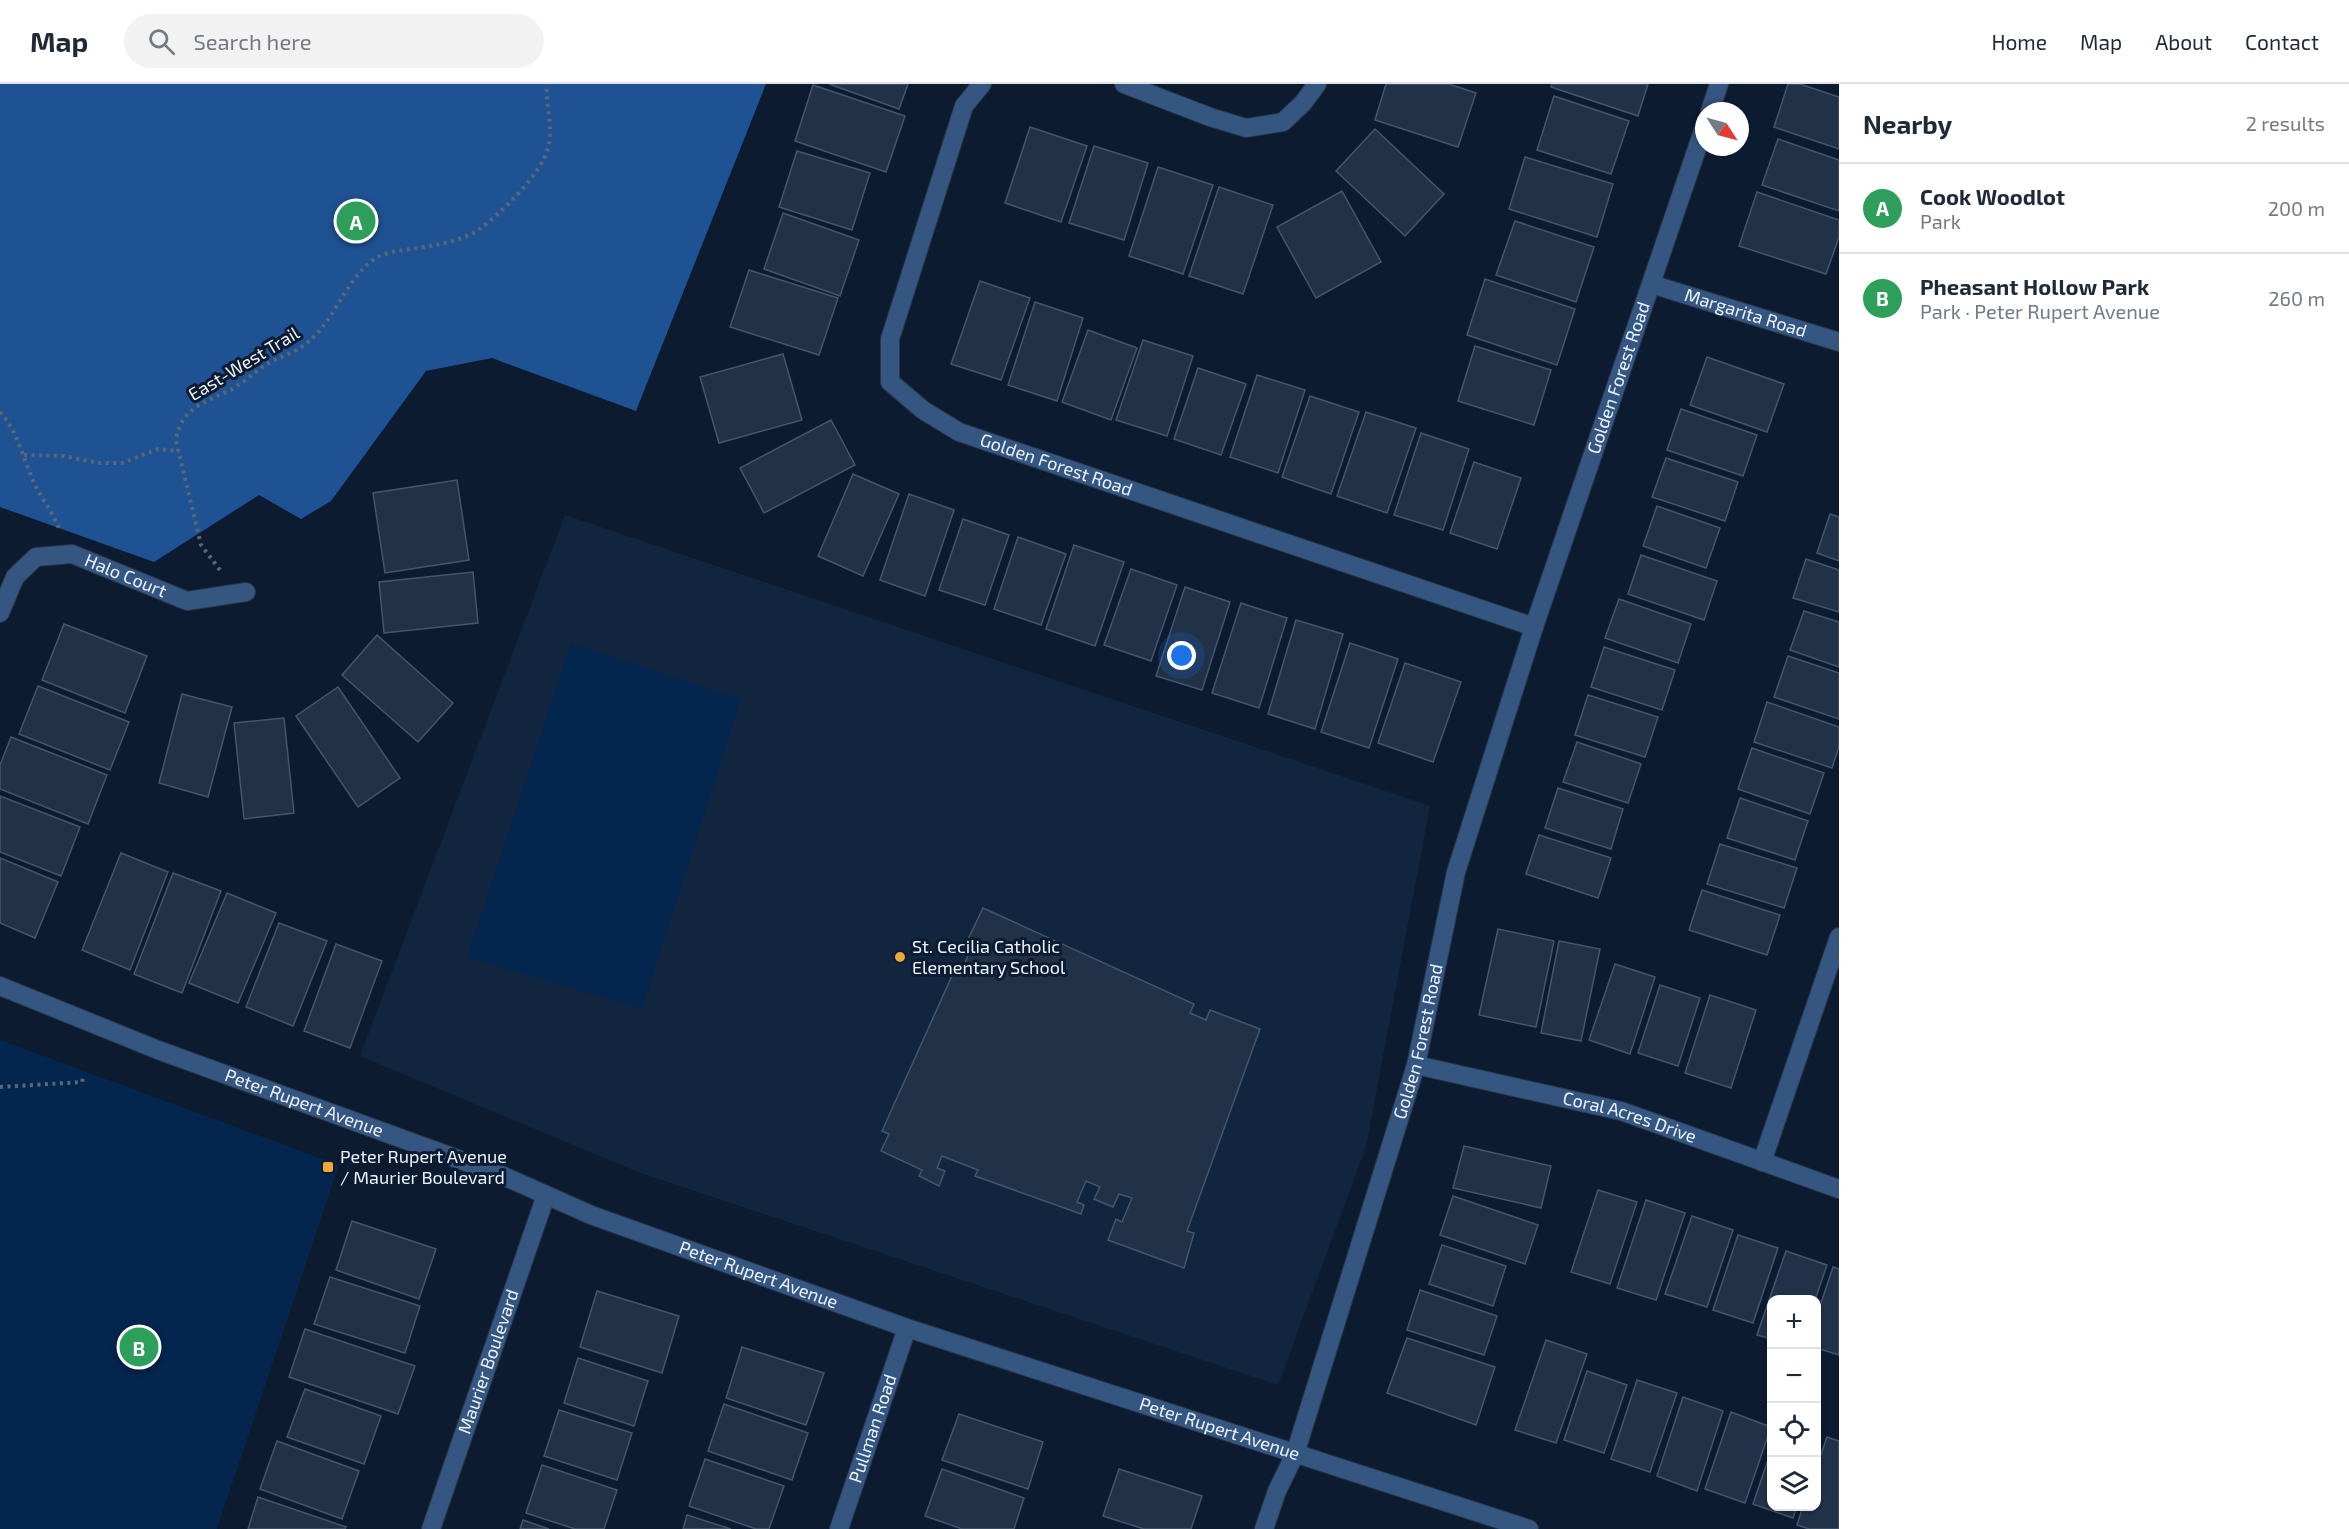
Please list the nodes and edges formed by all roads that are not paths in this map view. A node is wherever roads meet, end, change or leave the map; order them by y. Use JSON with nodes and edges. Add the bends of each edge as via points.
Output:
{"nodes":[{"id":1,"x":982,"y":84,"type":"edge"},
{"id":2,"x":1124,"y":84,"type":"edge"},
{"id":3,"x":1317,"y":84,"type":"edge"},
{"id":4,"x":1719,"y":84,"type":"edge"},
{"id":5,"x":1713,"y":102,"type":"edge"},
{"id":6,"x":1695,"y":154,"type":"edge"},
{"id":7,"x":1651,"y":284,"type":"junction"},
{"id":8,"x":1839,"y":342,"type":"edge"},
{"id":9,"x":246,"y":592,"type":"road end"},
{"id":10,"x":0,"y":613,"type":"edge"},
{"id":11,"x":1534,"y":627,"type":"junction"},
{"id":12,"x":1839,"y":937,"type":"edge"},
{"id":13,"x":0,"y":986,"type":"edge"},
{"id":14,"x":1416,"y":1065,"type":"junction"},
{"id":15,"x":1762,"y":1162,"type":"junction"},
{"id":16,"x":1839,"y":1189,"type":"edge"},
{"id":17,"x":546,"y":1195,"type":"junction"},
{"id":18,"x":907,"y":1328,"type":"junction"},
{"id":19,"x":1295,"y":1454,"type":"junction"},
{"id":20,"x":431,"y":1529,"type":"edge"},
{"id":21,"x":839,"y":1529,"type":"edge"},
{"id":22,"x":1264,"y":1529,"type":"edge"},
{"id":23,"x":1529,"y":1529,"type":"edge"}],
"edges":[{"from":1,"to":11,"type":"street","name":"Golden Forest Road","via":[[964,106],[890,339],[890,382],[923,410],[959,432]]},
{"from":2,"to":3,"type":"street","via":[[1246,128],[1283,122]]},
{"from":4,"to":5,"type":"street"},
{"from":6,"to":7,"type":"street","name":"Golden Forest Road"},
{"from":7,"to":8,"type":"street","name":"Margarita Road"},
{"from":7,"to":11,"type":"street","name":"Golden Forest Road"},
{"from":9,"to":10,"type":"street","name":"Halo Court","via":[[187,602],[72,554],[36,557],[15,577]]},
{"from":11,"to":14,"type":"street","name":"Golden Forest Road","via":[[1456,873]]},
{"from":12,"to":15,"type":"street"},
{"from":13,"to":17,"type":"street","name":"Peter Rupert Avenue","via":[[158,1050],[499,1174]]},
{"from":14,"to":15,"type":"street","name":"Coral Acres Drive","via":[[1621,1111]]},
{"from":14,"to":19,"type":"street","name":"Golden Forest Road"},
{"from":15,"to":16,"type":"street","name":"Coral Acres Drive"},
{"from":17,"to":18,"type":"street","name":"Peter Rupert Avenue","via":[[591,1215]]},
{"from":17,"to":20,"type":"street","name":"Maurier Boulevard"},
{"from":18,"to":19,"type":"street","name":"Peter Rupert Avenue"},
{"from":18,"to":21,"type":"street","name":"Pullman Road"},
{"from":19,"to":22,"type":"street","name":"Golden Forest Road"},
{"from":19,"to":23,"type":"street","name":"Peter Rupert Avenue"}]}
